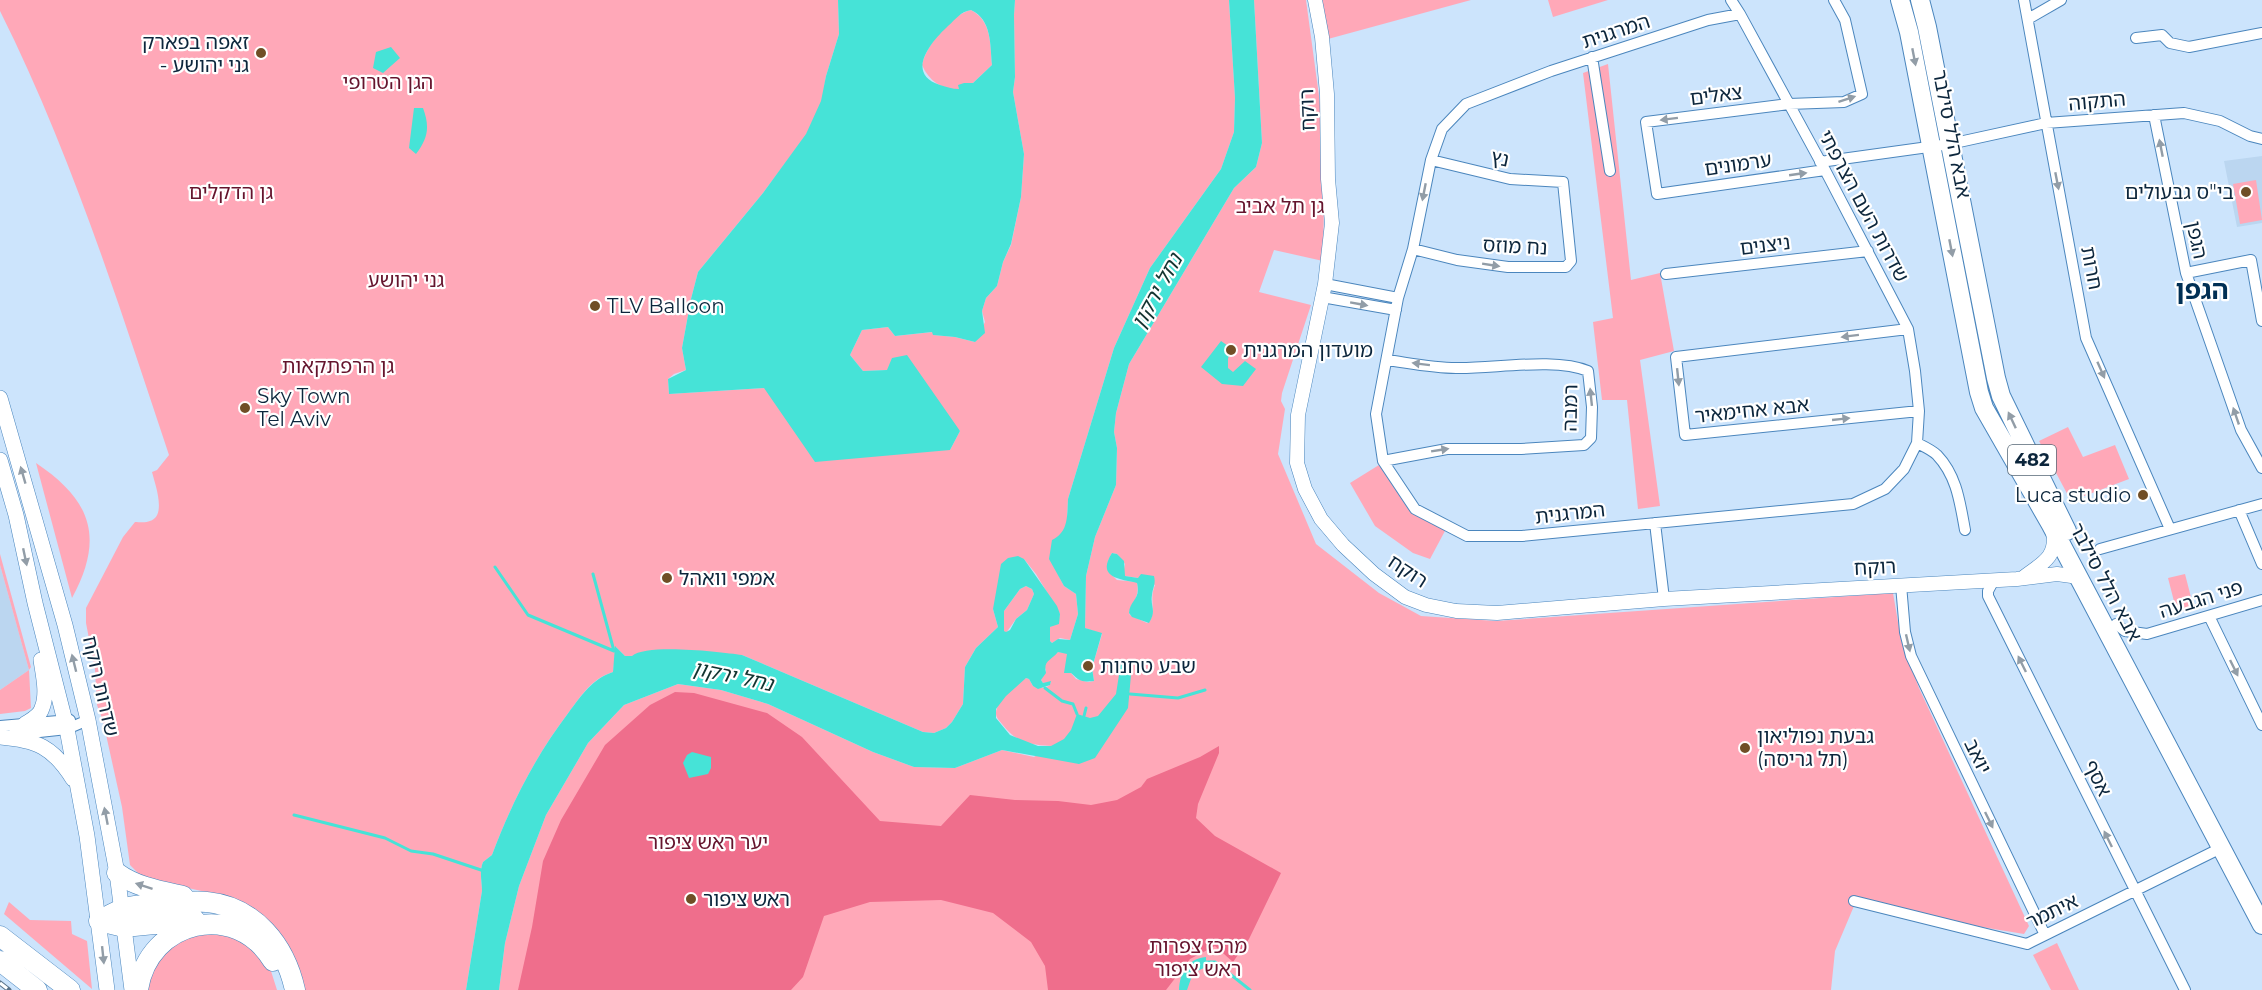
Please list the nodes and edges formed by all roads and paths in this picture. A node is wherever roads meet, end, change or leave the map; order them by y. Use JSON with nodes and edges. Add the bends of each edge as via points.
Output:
{"nodes":[{"id":1,"x":1315,"y":0,"type":"edge"},
{"id":2,"x":1731,"y":0,"type":"edge"},
{"id":3,"x":1834,"y":0,"type":"edge"},
{"id":4,"x":1900,"y":0,"type":"edge"},
{"id":5,"x":1920,"y":0,"type":"edge"},
{"id":6,"x":2024,"y":0,"type":"edge"},
{"id":7,"x":2061,"y":0,"type":"edge"},
{"id":8,"x":1740,"y":14,"type":"junction"},
{"id":9,"x":2028,"y":19,"type":"junction"},
{"id":10,"x":2262,"y":33,"type":"edge"},
{"id":11,"x":2136,"y":38,"type":"dead end"},
{"id":12,"x":1592,"y":57,"type":"junction"},
{"id":13,"x":1790,"y":104,"type":"junction"},
{"id":14,"x":2154,"y":115,"type":"junction"},
{"id":15,"x":2046,"y":123,"type":"junction"},
{"id":16,"x":2262,"y":139,"type":"edge"},
{"id":17,"x":1941,"y":145,"type":"junction"},
{"id":18,"x":1431,"y":160,"type":"junction"},
{"id":19,"x":1823,"y":166,"type":"junction"},
{"id":20,"x":1610,"y":171,"type":"dead end"},
{"id":21,"x":1563,"y":182,"type":"joint"},
{"id":22,"x":1657,"y":194,"type":"joint"},
{"id":23,"x":1413,"y":249,"type":"junction"},
{"id":24,"x":1868,"y":251,"type":"junction"},
{"id":25,"x":2186,"y":273,"type":"junction"},
{"id":26,"x":1666,"y":274,"type":"dead end"},
{"id":27,"x":1323,"y":291,"type":"junction"},
{"id":28,"x":1398,"y":298,"type":"junction"},
{"id":29,"x":1396,"y":310,"type":"junction"},
{"id":30,"x":2262,"y":321,"type":"edge"},
{"id":31,"x":1908,"y":329,"type":"junction"},
{"id":32,"x":1387,"y":360,"type":"junction"},
{"id":33,"x":0,"y":398,"type":"edge"},
{"id":34,"x":1919,"y":411,"type":"junction"},
{"id":35,"x":1917,"y":442,"type":"junction"},
{"id":36,"x":0,"y":460,"type":"edge"},
{"id":37,"x":1383,"y":461,"type":"junction"},
{"id":38,"x":2262,"y":468,"type":"edge"},
{"id":39,"x":2262,"y":504,"type":"edge"},
{"id":40,"x":2240,"y":510,"type":"junction"},
{"id":41,"x":1655,"y":523,"type":"junction"},
{"id":42,"x":2051,"y":525,"type":"junction"},
{"id":43,"x":2170,"y":529,"type":"junction"},
{"id":44,"x":1965,"y":530,"type":"dead end"},
{"id":45,"x":2100,"y":549,"type":"dead end"},
{"id":46,"x":2262,"y":564,"type":"edge"},
{"id":47,"x":2079,"y":577,"type":"junction"},
{"id":48,"x":2022,"y":578,"type":"junction"},
{"id":49,"x":1994,"y":580,"type":"junction"},
{"id":50,"x":1901,"y":585,"type":"junction"},
{"id":51,"x":1664,"y":599,"type":"junction"},
{"id":52,"x":2262,"y":600,"type":"edge"},
{"id":53,"x":35,"y":603,"type":"junction"},
{"id":54,"x":2209,"y":616,"type":"junction"},
{"id":55,"x":2116,"y":624,"type":"junction"},
{"id":56,"x":88,"y":720,"type":"junction"},
{"id":57,"x":25,"y":724,"type":"junction"},
{"id":58,"x":66,"y":724,"type":"junction"},
{"id":59,"x":2262,"y":725,"type":"edge"},
{"id":60,"x":0,"y":726,"type":"edge"},
{"id":61,"x":0,"y":736,"type":"edge"},
{"id":62,"x":76,"y":783,"type":"junction"},
{"id":63,"x":2221,"y":848,"type":"junction"},
{"id":64,"x":117,"y":873,"type":"junction"},
{"id":65,"x":2248,"y":886,"type":"junction"},
{"id":66,"x":2134,"y":891,"type":"junction"},
{"id":67,"x":2262,"y":899,"type":"edge"},
{"id":68,"x":1854,"y":901,"type":"dead end"},
{"id":69,"x":215,"y":903,"type":"junction"},
{"id":70,"x":2262,"y":905,"type":"edge"},
{"id":71,"x":123,"y":918,"type":"junction"},
{"id":72,"x":99,"y":921,"type":"junction"},
{"id":73,"x":2262,"y":925,"type":"edge"},
{"id":74,"x":0,"y":926,"type":"edge"},
{"id":75,"x":2045,"y":935,"type":"junction"},
{"id":76,"x":0,"y":936,"type":"edge"},
{"id":77,"x":2262,"y":938,"type":"edge"},
{"id":78,"x":258,"y":942,"type":"junction"},
{"id":79,"x":0,"y":961,"type":"edge"},
{"id":80,"x":66,"y":987,"type":"edge"},
{"id":81,"x":38,"y":990,"type":"edge"},
{"id":82,"x":107,"y":990,"type":"edge"},
{"id":83,"x":132,"y":990,"type":"edge"},
{"id":84,"x":138,"y":990,"type":"edge"},
{"id":85,"x":283,"y":990,"type":"edge"},
{"id":86,"x":295,"y":990,"type":"edge"},
{"id":87,"x":2185,"y":990,"type":"edge"}],
"edges":[{"from":1,"to":27,"type":"street","name":"רוקח","via":[[1327,94],[1332,223]]},
{"from":2,"to":8,"type":"street","name":"שדרות העם הצרפתי"},
{"from":13,"to":3,"type":"street","name":"צאלים","one_way":true,"via":[[1844,102],[1862,94],[1845,20]]},
{"from":4,"to":17,"type":"main road","name":"אבא הלל סילבר","number":"482","one_way":true},
{"from":5,"to":17,"type":"main road","name":"אבא הלל סילבר","number":"482"},
{"from":6,"to":9,"type":"street","name":"חרות"},
{"from":7,"to":9,"type":"street"},
{"from":8,"to":12,"type":"street","name":"המרגנית","via":[[1708,20]]},
{"from":8,"to":13,"type":"street","name":"שדרות העם הצרפתי"},
{"from":9,"to":15,"type":"street","name":"חרות"},
{"from":10,"to":11,"type":"street","via":[[2189,47],[2170,43],[2162,35]]},
{"from":12,"to":18,"type":"street","name":"המרגנית","via":[[1466,104],[1442,129]]},
{"from":12,"to":20,"type":"street"},
{"from":13,"to":19,"type":"street","name":"שדרות העם הצרפתי"},
{"from":13,"to":22,"type":"street","name":"צאלים","one_way":true,"via":[[1646,122]]},
{"from":14,"to":15,"type":"street","name":"התקוה"},
{"from":14,"to":16,"type":"street","name":"התקוה","via":[[2184,113],[2220,121]]},
{"from":25,"to":14,"type":"street","name":"הגפן","one_way":true},
{"from":15,"to":17,"type":"street","name":"התקוה"},
{"from":15,"to":43,"type":"street","name":"חרות","one_way":true,"via":[[2086,338]]},
{"from":17,"to":19,"type":"street","name":"התקוה"},
{"from":17,"to":42,"type":"main road","name":"אבא הלל סילבר","number":"482","one_way":true,"via":[[1979,392],[1984,408]]},
{"from":55,"to":17,"type":"main road","name":"אבא הלל סילבר","number":"482","one_way":true,"via":[[2001,396]]},
{"from":18,"to":21,"type":"street","name":"נץ","via":[[1510,179]]},
{"from":18,"to":23,"type":"street","name":"המרגנית","one_way":true},
{"from":22,"to":19,"type":"street","name":"ערמונים","one_way":true},
{"from":19,"to":24,"type":"street","name":"שדרות העם הצרפתי"},
{"from":23,"to":21,"type":"street","name":"נח מוזס","one_way":true,"via":[[1508,267],[1566,267],[1571,261]]},
{"from":23,"to":28,"type":"street","name":"המרגנית"},
{"from":24,"to":26,"type":"street","name":"ניצנים"},
{"from":24,"to":31,"type":"street","name":"שדרות העם הצרפתי"},
{"from":25,"to":30,"type":"street","via":[[2251,260]]},
{"from":38,"to":25,"type":"street","name":"הגפן","one_way":true,"via":[[2241,430]]},
{"from":27,"to":28,"type":"street"},
{"from":27,"to":29,"type":"street","one_way":true},
{"from":27,"to":51,"type":"street","name":"רוקח","via":[[1298,415],[1297,463],[1321,519],[1374,574],[1405,597],[1456,611],[1497,613]]},
{"from":28,"to":29,"type":"street","name":"המרגנית"},
{"from":29,"to":32,"type":"street","name":"המרגנית"},
{"from":31,"to":34,"type":"street","name":"שדרות העם הצרפתי"},
{"from":31,"to":34,"type":"street","name":"אבא אחימאיר","one_way":true,"via":[[1676,357],[1684,435]]},
{"from":32,"to":37,"type":"street","name":"המרגנית","via":[[1376,414]]},
{"from":37,"to":32,"type":"street","name":"רמבה","one_way":true,"via":[[1447,449],[1584,445],[1591,438],[1588,371],[1582,368],[1545,364],[1454,368]]},
{"from":56,"to":33,"type":"main road","name":"שדרות רוקח","one_way":true},
{"from":34,"to":35,"type":"street","name":"שדרות העם הצרפתי"},
{"from":35,"to":41,"type":"street","name":"המרגנית","via":[[1904,469],[1885,489],[1853,504]]},
{"from":35,"to":44,"type":"street","via":[[1936,454],[1950,474],[1958,492]]},
{"from":36,"to":53,"type":"main road","one_way":true},
{"from":37,"to":41,"type":"street","name":"המרגנית","via":[[1415,508],[1467,536],[1522,536]]},
{"from":39,"to":40,"type":"street"},
{"from":40,"to":43,"type":"street"},
{"from":40,"to":46,"type":"street"},
{"from":41,"to":51,"type":"street"},
{"from":42,"to":47,"type":"main road","name":"אבא הלל סילבר","number":"482"},
{"from":42,"to":48,"type":"street","via":[[2053,552]]},
{"from":43,"to":45,"type":"street"},
{"from":47,"to":48,"type":"street","name":"רוקח","via":[[2063,574]]},
{"from":47,"to":63,"type":"main road","name":"אבא הלל סילבר","number":"482"},
{"from":48,"to":49,"type":"street","name":"רוקח"},
{"from":49,"to":50,"type":"street","name":"רוקח"},
{"from":66,"to":49,"type":"street","name":"אסף","one_way":true,"via":[[1988,597]]},
{"from":50,"to":51,"type":"street","name":"רוקח"},
{"from":50,"to":75,"type":"street","name":"יואב","one_way":true,"via":[[1911,656]]},
{"from":52,"to":54,"type":"street","name":"פני הגבעה"},
{"from":53,"to":57,"type":"main road","via":[[44,699],[41,711]]},
{"from":53,"to":58,"type":"main road"},
{"from":54,"to":55,"type":"street","name":"פני הגבעה","via":[[2147,634],[2125,631]]},
{"from":54,"to":59,"type":"street","one_way":true},
{"from":55,"to":65,"type":"main road","name":"אבא הלל סילבר","number":"482"},
{"from":56,"to":58,"type":"street"},
{"from":64,"to":56,"type":"main road","name":"שדרות רוקח","one_way":true},
{"from":57,"to":58,"type":"street"},
{"from":57,"to":60,"type":"street"},
{"from":58,"to":61,"type":"street"},
{"from":58,"to":62,"type":"main road"},
{"from":61,"to":62,"type":"main road","via":[[29,740],[47,749]]},
{"from":62,"to":72,"type":"main road"},
{"from":63,"to":65,"type":"main road","name":"אבא הלל סילבר","number":"482"},
{"from":63,"to":66,"type":"street","name":"איתמר"},
{"from":69,"to":64,"type":"highway","one_way":true,"via":[[149,889]]},
{"from":64,"to":71,"type":"main road","name":"שדרות רוקח"},
{"from":65,"to":67,"type":"main road"},
{"from":65,"to":70,"type":"main road","name":"אבא הלל סילבר","number":"482"},
{"from":65,"to":73,"type":"main road","name":"אבא הלל סילבר","number":"482"},
{"from":65,"to":77,"type":"main road"},
{"from":66,"to":75,"type":"street","name":"איתמר"},
{"from":66,"to":87,"type":"street","name":"אסף"},
{"from":68,"to":75,"type":"street","name":"איתמר","via":[[2027,944]]},
{"from":69,"to":71,"type":"highway","via":[[194,901]]},
{"from":69,"to":86,"type":"highway","via":[[246,915],[271,936],[287,962]]},
{"from":71,"to":72,"type":"highway"},
{"from":71,"to":78,"type":"highway","via":[[216,921],[236,926]]},
{"from":71,"to":83,"type":"main road","name":"שדרות רוקח"},
{"from":72,"to":82,"type":"main road","one_way":true},
{"from":74,"to":80,"type":"highway"},
{"from":76,"to":80,"type":"highway"},
{"from":78,"to":84,"type":"highway","via":[[221,925],[181,930],[162,942],[151,956]]},
{"from":78,"to":85,"type":"highway","via":[[276,965]]},
{"from":79,"to":81,"type":"highway"}]}
